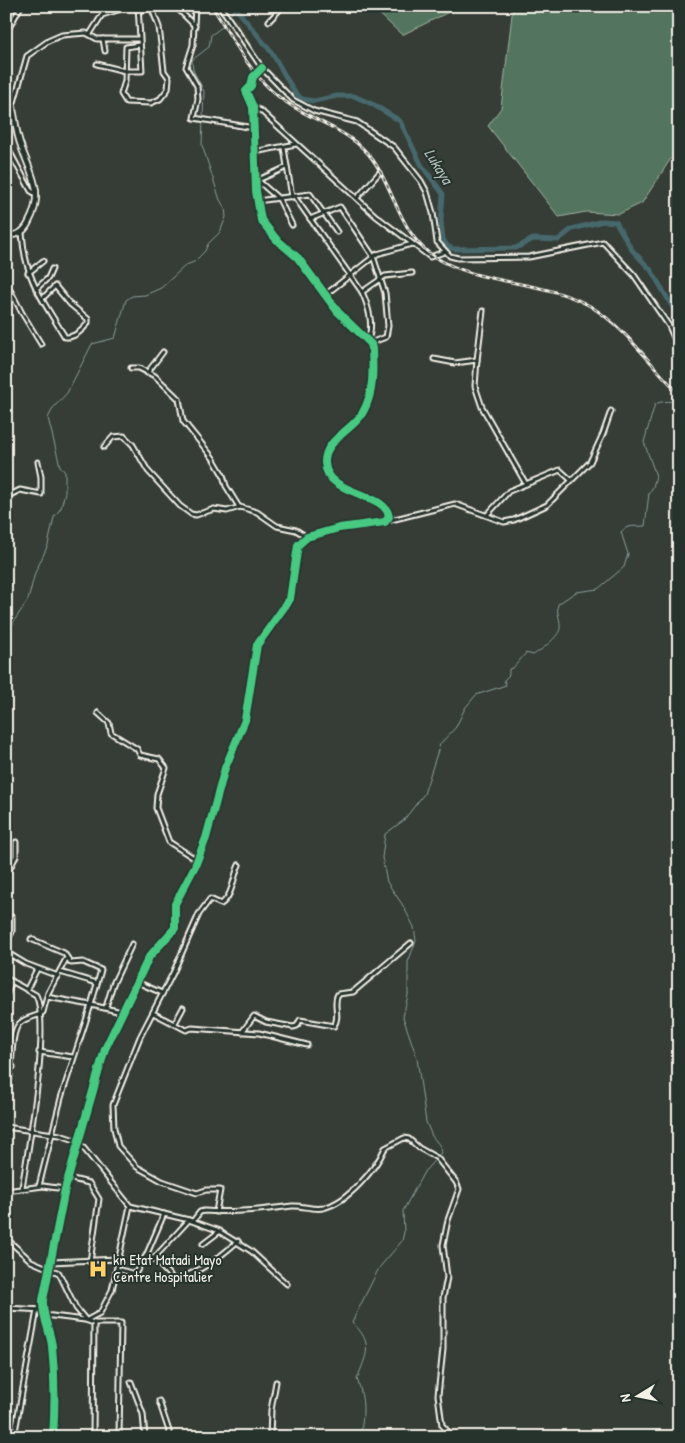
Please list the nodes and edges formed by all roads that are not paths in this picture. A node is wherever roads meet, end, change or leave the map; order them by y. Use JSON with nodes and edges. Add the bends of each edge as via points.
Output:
{"nodes":[{"id":1,"x":21,"y":6,"type":"edge"},
{"id":2,"x":131,"y":6,"type":"edge"},
{"id":3,"x":138,"y":6,"type":"edge"},
{"id":4,"x":175,"y":6,"type":"edge"},
{"id":5,"x":195,"y":6,"type":"edge"},
{"id":6,"x":220,"y":6,"type":"edge"},
{"id":7,"x":283,"y":6,"type":"edge"},
{"id":8,"x":139,"y":11,"type":"junction"},
{"id":9,"x":269,"y":21,"type":"dead end"},
{"id":10,"x":195,"y":26,"type":"junction"},
{"id":11,"x":6,"y":33,"type":"edge"},
{"id":12,"x":90,"y":34,"type":"junction"},
{"id":13,"x":104,"y":39,"type":"junction"},
{"id":14,"x":139,"y":39,"type":"junction"},
{"id":15,"x":139,"y":45,"type":"junction"},
{"id":16,"x":105,"y":51,"type":"dead end"},
{"id":17,"x":97,"y":64,"type":"dead end"},
{"id":18,"x":262,"y":68,"type":"junction"},
{"id":19,"x":125,"y":71,"type":"junction"},
{"id":20,"x":6,"y":96,"type":"edge"},
{"id":21,"x":13,"y":106,"type":"junction"},
{"id":22,"x":254,"y":128,"type":"dead end"},
{"id":23,"x":297,"y":144,"type":"junction"},
{"id":24,"x":6,"y":145,"type":"edge"},
{"id":25,"x":284,"y":148,"type":"junction"},
{"id":26,"x":254,"y":152,"type":"dead end"},
{"id":27,"x":287,"y":166,"type":"junction"},
{"id":28,"x":379,"y":173,"type":"dead end"},
{"id":29,"x":36,"y":194,"type":"junction"},
{"id":30,"x":293,"y":197,"type":"junction"},
{"id":31,"x":357,"y":198,"type":"junction"},
{"id":32,"x":279,"y":199,"type":"junction"},
{"id":33,"x":258,"y":201,"type":"dead end"},
{"id":34,"x":324,"y":213,"type":"junction"},
{"id":35,"x":310,"y":219,"type":"junction"},
{"id":36,"x":292,"y":225,"type":"dead end"},
{"id":37,"x":337,"y":232,"type":"dead end"},
{"id":38,"x":22,"y":233,"type":"junction"},
{"id":39,"x":6,"y":235,"type":"edge"},
{"id":40,"x":412,"y":244,"type":"junction"},
{"id":41,"x":444,"y":252,"type":"junction"},
{"id":42,"x":373,"y":256,"type":"junction"},
{"id":43,"x":43,"y":261,"type":"dead end"},
{"id":44,"x":52,"y":269,"type":"dead end"},
{"id":45,"x":28,"y":273,"type":"junction"},
{"id":46,"x":412,"y":273,"type":"dead end"},
{"id":47,"x":351,"y":275,"type":"junction"},
{"id":48,"x":381,"y":278,"type":"junction"},
{"id":49,"x":6,"y":282,"type":"edge"},
{"id":50,"x":36,"y":290,"type":"junction"},
{"id":51,"x":362,"y":292,"type":"junction"},
{"id":52,"x":325,"y":295,"type":"dead end"},
{"id":53,"x":42,"y":300,"type":"junction"},
{"id":54,"x":483,"y":311,"type":"dead end"},
{"id":55,"x":41,"y":344,"type":"dead end"},
{"id":56,"x":679,"y":349,"type":"edge"},
{"id":57,"x":163,"y":352,"type":"dead end"},
{"id":58,"x":434,"y":360,"type":"dead end"},
{"id":59,"x":477,"y":360,"type":"junction"},
{"id":60,"x":131,"y":368,"type":"dead end"},
{"id":61,"x":147,"y":373,"type":"junction"},
{"id":62,"x":611,"y":411,"type":"dead end"},
{"id":63,"x":104,"y":447,"type":"dead end"},
{"id":64,"x":38,"y":462,"type":"dead end"},
{"id":65,"x":571,"y":480,"type":"junction"},
{"id":66,"x":526,"y":484,"type":"junction"},
{"id":67,"x":6,"y":497,"type":"edge"},
{"id":68,"x":239,"y":507,"type":"junction"},
{"id":69,"x":486,"y":515,"type":"junction"},
{"id":70,"x":387,"y":521,"type":"dead end"},
{"id":71,"x":307,"y":538,"type":"dead end"},
{"id":72,"x":98,"y":713,"type":"dead end"},
{"id":73,"x":16,"y":842,"type":"dead end"},
{"id":74,"x":197,"y":860,"type":"dead end"},
{"id":75,"x":239,"y":865,"type":"dead end"},
{"id":76,"x":6,"y":876,"type":"edge"},
{"id":77,"x":12,"y":917,"type":"dead end"},
{"id":78,"x":31,"y":939,"type":"dead end"},
{"id":79,"x":411,"y":943,"type":"dead end"},
{"id":80,"x":6,"y":944,"type":"edge"},
{"id":81,"x":132,"y":944,"type":"dead end"},
{"id":82,"x":6,"y":952,"type":"edge"},
{"id":83,"x":66,"y":958,"type":"junction"},
{"id":84,"x":37,"y":969,"type":"junction"},
{"id":85,"x":59,"y":974,"type":"junction"},
{"id":86,"x":6,"y":978,"type":"edge"},
{"id":87,"x":12,"y":981,"type":"junction"},
{"id":88,"x":137,"y":982,"type":"dead end"},
{"id":89,"x":97,"y":983,"type":"junction"},
{"id":90,"x":27,"y":989,"type":"junction"},
{"id":91,"x":162,"y":992,"type":"junction"},
{"id":92,"x":6,"y":996,"type":"edge"},
{"id":93,"x":47,"y":997,"type":"junction"},
{"id":94,"x":91,"y":1005,"type":"junction"},
{"id":95,"x":106,"y":1007,"type":"junction"},
{"id":96,"x":183,"y":1008,"type":"dead end"},
{"id":97,"x":122,"y":1012,"type":"dead end"},
{"id":98,"x":153,"y":1013,"type":"junction"},
{"id":99,"x":41,"y":1014,"type":"junction"},
{"id":100,"x":175,"y":1023,"type":"junction"},
{"id":101,"x":242,"y":1032,"type":"junction"},
{"id":102,"x":307,"y":1045,"type":"dead end"},
{"id":103,"x":39,"y":1052,"type":"junction"},
{"id":104,"x":73,"y":1057,"type":"junction"},
{"id":105,"x":6,"y":1066,"type":"edge"},
{"id":106,"x":13,"y":1067,"type":"junction"},
{"id":107,"x":6,"y":1095,"type":"edge"},
{"id":108,"x":6,"y":1126,"type":"edge"},
{"id":109,"x":32,"y":1130,"type":"junction"},
{"id":110,"x":51,"y":1134,"type":"junction"},
{"id":111,"x":68,"y":1178,"type":"dead end"},
{"id":112,"x":39,"y":1186,"type":"junction"},
{"id":113,"x":22,"y":1188,"type":"junction"},
{"id":114,"x":65,"y":1189,"type":"dead end"},
{"id":115,"x":6,"y":1191,"type":"edge"},
{"id":116,"x":130,"y":1206,"type":"junction"},
{"id":117,"x":216,"y":1212,"type":"junction"},
{"id":118,"x":164,"y":1214,"type":"junction"},
{"id":119,"x":191,"y":1220,"type":"junction"},
{"id":120,"x":220,"y":1231,"type":"junction"},
{"id":121,"x":6,"y":1238,"type":"edge"},
{"id":122,"x":238,"y":1241,"type":"junction"},
{"id":123,"x":203,"y":1244,"type":"dead end"},
{"id":124,"x":145,"y":1257,"type":"junction"},
{"id":125,"x":153,"y":1258,"type":"junction"},
{"id":126,"x":118,"y":1259,"type":"junction"},
{"id":127,"x":51,"y":1262,"type":"dead end"},
{"id":128,"x":90,"y":1262,"type":"junction"},
{"id":129,"x":116,"y":1269,"type":"junction"},
{"id":130,"x":286,"y":1284,"type":"dead end"},
{"id":131,"x":6,"y":1308,"type":"edge"},
{"id":132,"x":37,"y":1310,"type":"junction"},
{"id":133,"x":86,"y":1320,"type":"junction"},
{"id":134,"x":94,"y":1323,"type":"junction"},
{"id":135,"x":131,"y":1382,"type":"dead end"},
{"id":136,"x":276,"y":1382,"type":"dead end"},
{"id":137,"x":159,"y":1401,"type":"dead end"},
{"id":138,"x":679,"y":1431,"type":"edge"},
{"id":139,"x":14,"y":1437,"type":"edge"},
{"id":140,"x":93,"y":1437,"type":"edge"},
{"id":141,"x":119,"y":1437,"type":"edge"},
{"id":142,"x":145,"y":1437,"type":"edge"},
{"id":143,"x":171,"y":1437,"type":"edge"},
{"id":144,"x":270,"y":1437,"type":"edge"},
{"id":145,"x":453,"y":1437,"type":"edge"},
{"id":146,"x":677,"y":1437,"type":"edge"}],
"edges":[{"from":1,"to":11,"type":"street"},
{"from":2,"to":12,"type":"street","via":[[102,15]]},
{"from":3,"to":8,"type":"street"},
{"from":4,"to":10,"type":"street"},
{"from":5,"to":10,"type":"street"},
{"from":6,"to":18,"type":"street"},
{"from":7,"to":9,"type":"street"},
{"from":8,"to":14,"type":"street"},
{"from":8,"to":19,"type":"street","via":[[151,8],[158,25],[164,71],[170,79],[168,89],[161,98],[151,102],[126,102],[121,96]]},
{"from":10,"to":22,"type":"street","via":[[194,45],[186,69],[197,86],[194,118]]},
{"from":12,"to":13,"type":"street","via":[[95,39]]},
{"from":12,"to":21,"type":"street","via":[[57,36],[28,54]]},
{"from":13,"to":14,"type":"street"},
{"from":13,"to":16,"type":"street"},
{"from":14,"to":15,"type":"street"},
{"from":15,"to":19,"type":"street","via":[[126,47]]},
{"from":15,"to":19,"type":"street","via":[[142,70]]},
{"from":17,"to":19,"type":"street"},
{"from":18,"to":23,"type":"street","via":[[246,90],[253,107]]},
{"from":18,"to":41,"type":"street","via":[[300,105],[357,122],[394,147],[427,192],[434,213],[437,242]]},
{"from":20,"to":21,"type":"street"},
{"from":21,"to":29,"type":"street","via":[[18,138],[34,177]]},
{"from":23,"to":25,"type":"street"},
{"from":23,"to":31,"type":"street"},
{"from":24,"to":29,"type":"street"},
{"from":25,"to":26,"type":"street"},
{"from":25,"to":27,"type":"street"},
{"from":27,"to":30,"type":"street"},
{"from":27,"to":32,"type":"street","via":[[257,179]]},
{"from":28,"to":31,"type":"street"},
{"from":29,"to":38,"type":"street","via":[[34,212]]},
{"from":30,"to":32,"type":"street"},
{"from":30,"to":34,"type":"street","via":[[310,194]]},
{"from":30,"to":35,"type":"street"},
{"from":31,"to":40,"type":"street"},
{"from":32,"to":33,"type":"street"},
{"from":32,"to":36,"type":"street"},
{"from":34,"to":35,"type":"street"},
{"from":34,"to":37,"type":"street"},
{"from":34,"to":42,"type":"street","via":[[341,207]]},
{"from":35,"to":47,"type":"street"},
{"from":38,"to":39,"type":"street"},
{"from":38,"to":45,"type":"street"},
{"from":40,"to":41,"type":"street","via":[[430,257]]},
{"from":40,"to":42,"type":"street"},
{"from":41,"to":56,"type":"street","via":[[458,258],[529,257],[603,242],[634,275],[669,326]]},
{"from":42,"to":47,"type":"street"},
{"from":42,"to":48,"type":"street"},
{"from":43,"to":45,"type":"street"},
{"from":44,"to":50,"type":"street"},
{"from":45,"to":50,"type":"street"},
{"from":46,"to":48,"type":"street"},
{"from":47,"to":51,"type":"street"},
{"from":47,"to":52,"type":"street"},
{"from":48,"to":51,"type":"street"},
{"from":48,"to":51,"type":"street","via":[[387,336],[369,342],[368,306]]},
{"from":49,"to":55,"type":"street"},
{"from":50,"to":53,"type":"street"},
{"from":53,"to":53,"type":"street","via":[[66,338],[81,331],[88,323],[88,319],[55,286]]},
{"from":54,"to":59,"type":"street"},
{"from":57,"to":61,"type":"street"},
{"from":58,"to":59,"type":"street","via":[[455,363]]},
{"from":59,"to":66,"type":"street","via":[[475,386],[482,406]]},
{"from":60,"to":61,"type":"street","via":[[140,368]]},
{"from":61,"to":68,"type":"street","via":[[165,384],[179,399],[182,420],[213,458]]},
{"from":62,"to":65,"type":"street","via":[[592,458]]},
{"from":63,"to":68,"type":"street","via":[[113,437],[124,436],[148,471],[191,514],[196,516],[214,509],[227,511]]},
{"from":64,"to":67,"type":"street","via":[[40,494],[20,490]]},
{"from":65,"to":66,"type":"street","via":[[560,470]]},
{"from":65,"to":69,"type":"street","via":[[548,506],[514,520],[503,522]]},
{"from":66,"to":69,"type":"street","via":[[509,491]]},
{"from":68,"to":71,"type":"street","via":[[257,512],[277,526],[296,530]]},
{"from":69,"to":70,"type":"street","via":[[455,504]]},
{"from":72,"to":74,"type":"street","via":[[109,723],[112,734],[137,749],[140,755],[159,759],[166,768],[156,808],[169,842]]},
{"from":73,"to":76,"type":"street","via":[[16,856]]},
{"from":75,"to":91,"type":"street","via":[[224,902],[210,899],[199,914]]},
{"from":77,"to":80,"type":"street","via":[[12,932]]},
{"from":78,"to":83,"type":"street","via":[[64,953]]},
{"from":79,"to":101,"type":"street","via":[[353,992],[338,994],[334,1026],[300,1020],[293,1027],[253,1016]]},
{"from":81,"to":95,"type":"street","via":[[112,984]]},
{"from":82,"to":84,"type":"street"},
{"from":83,"to":85,"type":"street"},
{"from":83,"to":89,"type":"street","via":[[71,963],[83,962],[100,968]]},
{"from":84,"to":85,"type":"street"},
{"from":84,"to":90,"type":"street"},
{"from":85,"to":89,"type":"street"},
{"from":85,"to":93,"type":"street"},
{"from":86,"to":87,"type":"street"},
{"from":87,"to":90,"type":"street"},
{"from":87,"to":92,"type":"street"},
{"from":88,"to":91,"type":"street"},
{"from":89,"to":94,"type":"street"},
{"from":90,"to":99,"type":"street","via":[[37,998]]},
{"from":91,"to":98,"type":"street"},
{"from":93,"to":94,"type":"street"},
{"from":93,"to":99,"type":"street"},
{"from":94,"to":95,"type":"street"},
{"from":94,"to":104,"type":"street"},
{"from":95,"to":97,"type":"street"},
{"from":96,"to":100,"type":"street"},
{"from":98,"to":100,"type":"street"},
{"from":98,"to":117,"type":"street","via":[[138,1041],[113,1105],[118,1146],[137,1167],[162,1181],[197,1193],[220,1190]]},
{"from":99,"to":103,"type":"street"},
{"from":99,"to":106,"type":"street","via":[[25,1020],[16,1028]]},
{"from":100,"to":101,"type":"street","via":[[186,1030]]},
{"from":101,"to":102,"type":"street"},
{"from":103,"to":104,"type":"street"},
{"from":103,"to":109,"type":"street"},
{"from":104,"to":110,"type":"street"},
{"from":105,"to":106,"type":"street"},
{"from":106,"to":107,"type":"street"},
{"from":108,"to":109,"type":"street"},
{"from":109,"to":110,"type":"street"},
{"from":109,"to":113,"type":"street"},
{"from":110,"to":112,"type":"street"},
{"from":110,"to":116,"type":"street","via":[[78,1141]]},
{"from":111,"to":128,"type":"street","via":[[89,1183],[100,1199]]},
{"from":112,"to":113,"type":"street"},
{"from":112,"to":114,"type":"street"},
{"from":113,"to":115,"type":"street"},
{"from":116,"to":118,"type":"street"},
{"from":116,"to":126,"type":"street"},
{"from":117,"to":119,"type":"street","via":[[200,1212]]},
{"from":117,"to":145,"type":"street","via":[[292,1206],[325,1208],[366,1178],[385,1148],[405,1138],[437,1158],[459,1189],[443,1245],[447,1277],[438,1395],[442,1425]]},
{"from":118,"to":119,"type":"street"},
{"from":118,"to":124,"type":"street"},
{"from":119,"to":120,"type":"street"},
{"from":119,"to":125,"type":"street"},
{"from":120,"to":122,"type":"street"},
{"from":120,"to":123,"type":"street"},
{"from":121,"to":133,"type":"street","via":[[31,1261],[60,1273],[76,1308]]},
{"from":122,"to":125,"type":"street","via":[[219,1259],[174,1280]]},
{"from":122,"to":130,"type":"street"},
{"from":124,"to":125,"type":"street"},
{"from":124,"to":129,"type":"street","via":[[134,1274]]},
{"from":126,"to":128,"type":"street"},
{"from":126,"to":129,"type":"street"},
{"from":127,"to":128,"type":"street"},
{"from":129,"to":133,"type":"street","via":[[113,1288],[100,1313]]},
{"from":131,"to":132,"type":"street"},
{"from":132,"to":133,"type":"street"},
{"from":132,"to":139,"type":"street"},
{"from":133,"to":134,"type":"street"},
{"from":134,"to":140,"type":"street"},
{"from":134,"to":141,"type":"street","via":[[121,1324]]},
{"from":135,"to":142,"type":"street","via":[[143,1414]]},
{"from":136,"to":144,"type":"street"},
{"from":137,"to":143,"type":"street"},
{"from":138,"to":146,"type":"street"}]}
